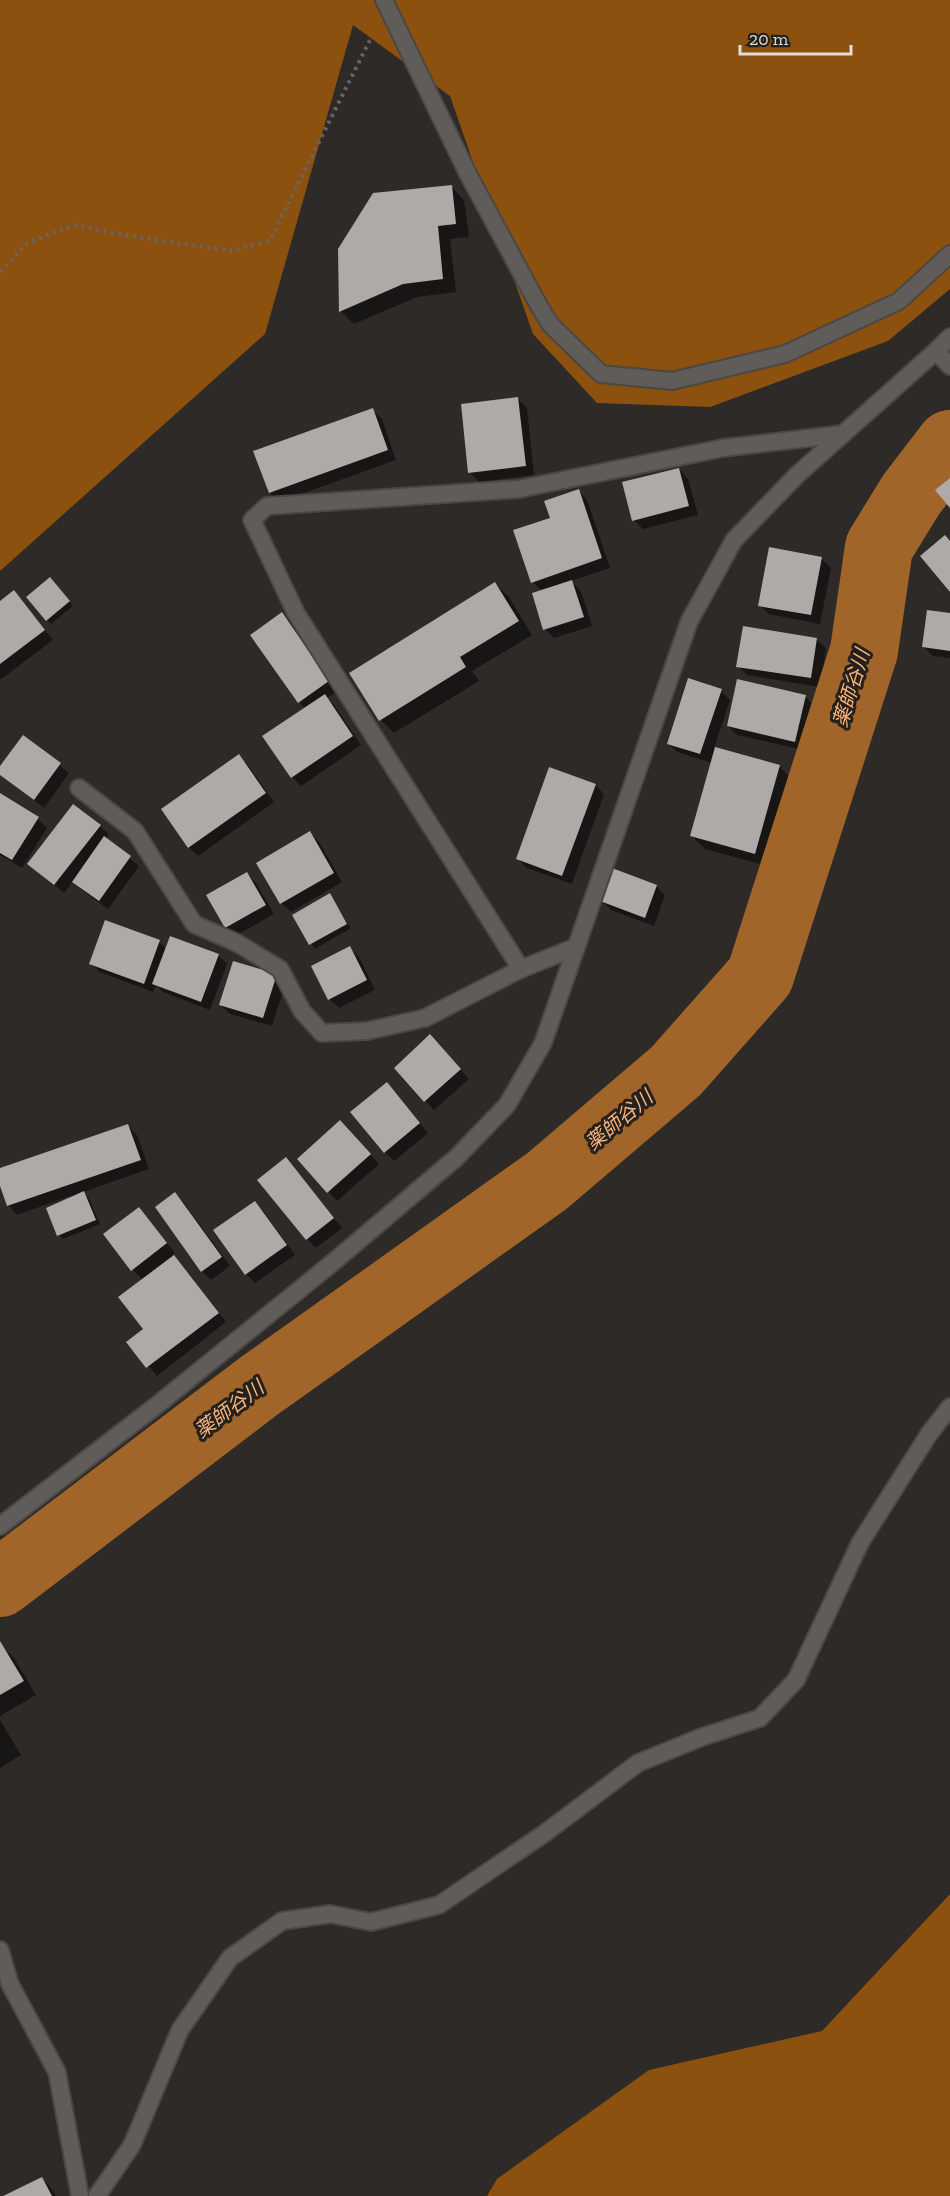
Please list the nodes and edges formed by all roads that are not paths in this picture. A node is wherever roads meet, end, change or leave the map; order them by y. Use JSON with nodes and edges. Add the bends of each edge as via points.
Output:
{"nodes":[{"id":1,"x":385,"y":4,"type":"edge"},
{"id":2,"x":950,"y":254,"type":"edge"},
{"id":3,"x":950,"y":337,"type":"edge"},
{"id":4,"x":936,"y":351,"type":"junction"},
{"id":5,"x":950,"y":366,"type":"edge"},
{"id":6,"x":843,"y":434,"type":"junction"},
{"id":7,"x":78,"y":788,"type":"dead end"},
{"id":8,"x":576,"y":948,"type":"junction"},
{"id":9,"x":521,"y":969,"type":"junction"},
{"id":10,"x":950,"y":1407,"type":"edge"},
{"id":11,"x":0,"y":1526,"type":"edge"},
{"id":12,"x":0,"y":1950,"type":"edge"},
{"id":13,"x":80,"y":2196,"type":"edge"},
{"id":14,"x":97,"y":2196,"type":"edge"}],
"edges":[{"from":1,"to":2,"type":"street","via":[[468,174],[538,304],[550,324],[601,374],[672,381],[785,354],[899,301]]},
{"from":3,"to":4,"type":"street"},
{"from":4,"to":5,"type":"street"},
{"from":4,"to":6,"type":"street"},
{"from":6,"to":8,"type":"street","via":[[734,540],[689,621]]},
{"from":6,"to":9,"type":"street","via":[[723,448],[519,489],[267,506],[252,520],[297,613]]},
{"from":7,"to":9,"type":"street","via":[[135,831],[194,924],[237,943],[280,969],[302,1011],[322,1033],[367,1031],[425,1018]]},
{"from":8,"to":9,"type":"street"},
{"from":8,"to":11,"type":"street","via":[[543,1043],[507,1105],[456,1158],[166,1398]]},
{"from":10,"to":14,"type":"street","via":[[860,1543],[796,1680],[760,1718],[638,1763],[439,1905],[371,1922],[330,1914],[282,1921],[264,1933],[230,1958],[180,2030],[132,2145]]},
{"from":12,"to":13,"type":"street","via":[[10,1984],[57,2072]]}]}
